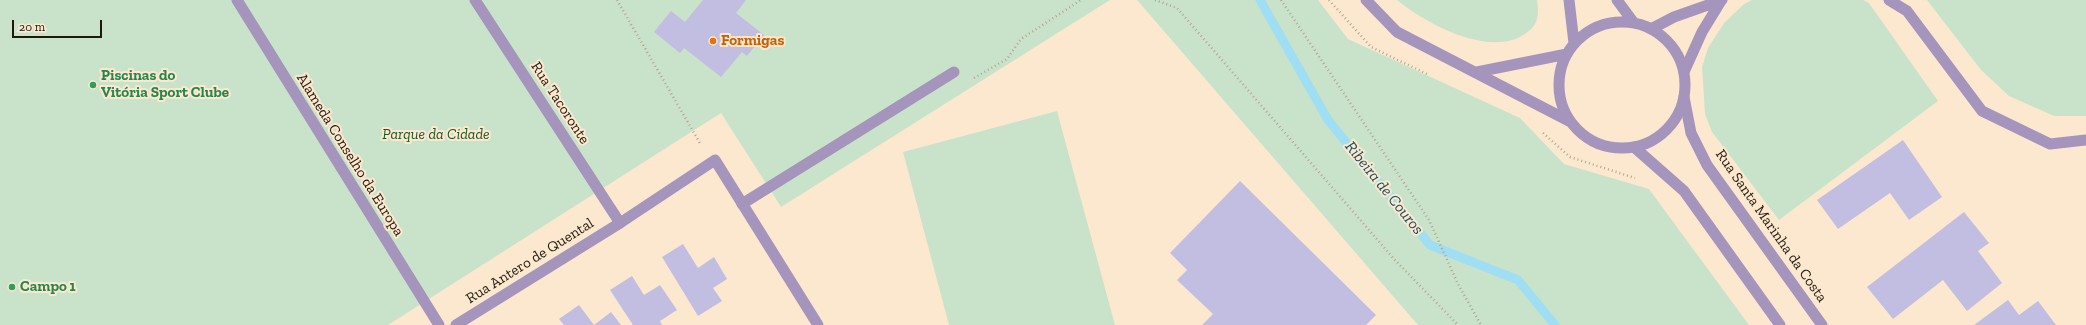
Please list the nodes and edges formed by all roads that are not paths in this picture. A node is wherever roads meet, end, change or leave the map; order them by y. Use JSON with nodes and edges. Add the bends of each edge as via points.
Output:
{"nodes":[{"id":1,"x":237,"y":0,"type":"edge"},
{"id":2,"x":475,"y":0,"type":"edge"},
{"id":3,"x":1366,"y":0,"type":"edge"},
{"id":4,"x":1569,"y":0,"type":"edge"},
{"id":5,"x":1617,"y":0,"type":"edge"},
{"id":6,"x":1722,"y":0,"type":"edge"},
{"id":7,"x":1889,"y":0,"type":"edge"},
{"id":8,"x":1634,"y":23,"type":"junction"},
{"id":9,"x":1651,"y":29,"type":"junction"},
{"id":10,"x":1574,"y":43,"type":"junction"},
{"id":11,"x":1566,"y":54,"type":"junction"},
{"id":12,"x":954,"y":72,"type":"dead end"},
{"id":13,"x":1477,"y":72,"type":"junction"},
{"id":14,"x":1684,"y":72,"type":"junction"},
{"id":15,"x":1684,"y":97,"type":"junction"},
{"id":16,"x":1569,"y":120,"type":"junction"},
{"id":17,"x":2086,"y":140,"type":"edge"},
{"id":18,"x":1634,"y":147,"type":"junction"},
{"id":19,"x":742,"y":204,"type":"junction"},
{"id":20,"x":620,"y":223,"type":"junction"},
{"id":21,"x":438,"y":325,"type":"edge"},
{"id":22,"x":456,"y":325,"type":"edge"},
{"id":23,"x":818,"y":325,"type":"edge"},
{"id":24,"x":1780,"y":325,"type":"edge"},
{"id":25,"x":1822,"y":325,"type":"edge"}],
"edges":[{"from":1,"to":21,"type":"street","name":"Alameda Conselho da Europa"},
{"from":2,"to":20,"type":"street","name":"Rua Tacoronte"},
{"from":3,"to":13,"type":"street","via":[[1397,32]]},
{"from":4,"to":10,"type":"street"},
{"from":5,"to":8,"type":"street"},
{"from":6,"to":9,"type":"street","via":[[1674,17]]},
{"from":6,"to":14,"type":"street","via":[[1702,32]]},
{"from":7,"to":17,"type":"street","via":[[1907,11],[1982,110],[2050,144]]},
{"from":8,"to":9,"type":"street"},
{"from":8,"to":10,"type":"street","via":[[1617,22],[1601,25],[1586,32]]},
{"from":9,"to":14,"type":"street","via":[[1666,40],[1678,55]]},
{"from":10,"to":11,"type":"street"},
{"from":11,"to":13,"type":"street"},
{"from":11,"to":16,"type":"street","via":[[1560,70],[1558,88],[1561,105]]},
{"from":12,"to":19,"type":"street"},
{"from":13,"to":16,"type":"street"},
{"from":14,"to":15,"type":"street"},
{"from":15,"to":18,"type":"street","via":[[1678,115],[1667,130],[1652,141]]},
{"from":15,"to":25,"type":"street","name":"Rua Santa Marinha da Costa","via":[[1691,133],[1707,165]]},
{"from":16,"to":18,"type":"street","via":[[1582,134],[1598,144],[1616,148]]},
{"from":18,"to":24,"type":"street","via":[[1684,191]]},
{"from":19,"to":20,"type":"street","name":"Rua Antero de Quental","via":[[715,160]]},
{"from":19,"to":23,"type":"street"},
{"from":20,"to":22,"type":"street","name":"Rua Antero de Quental"}]}
